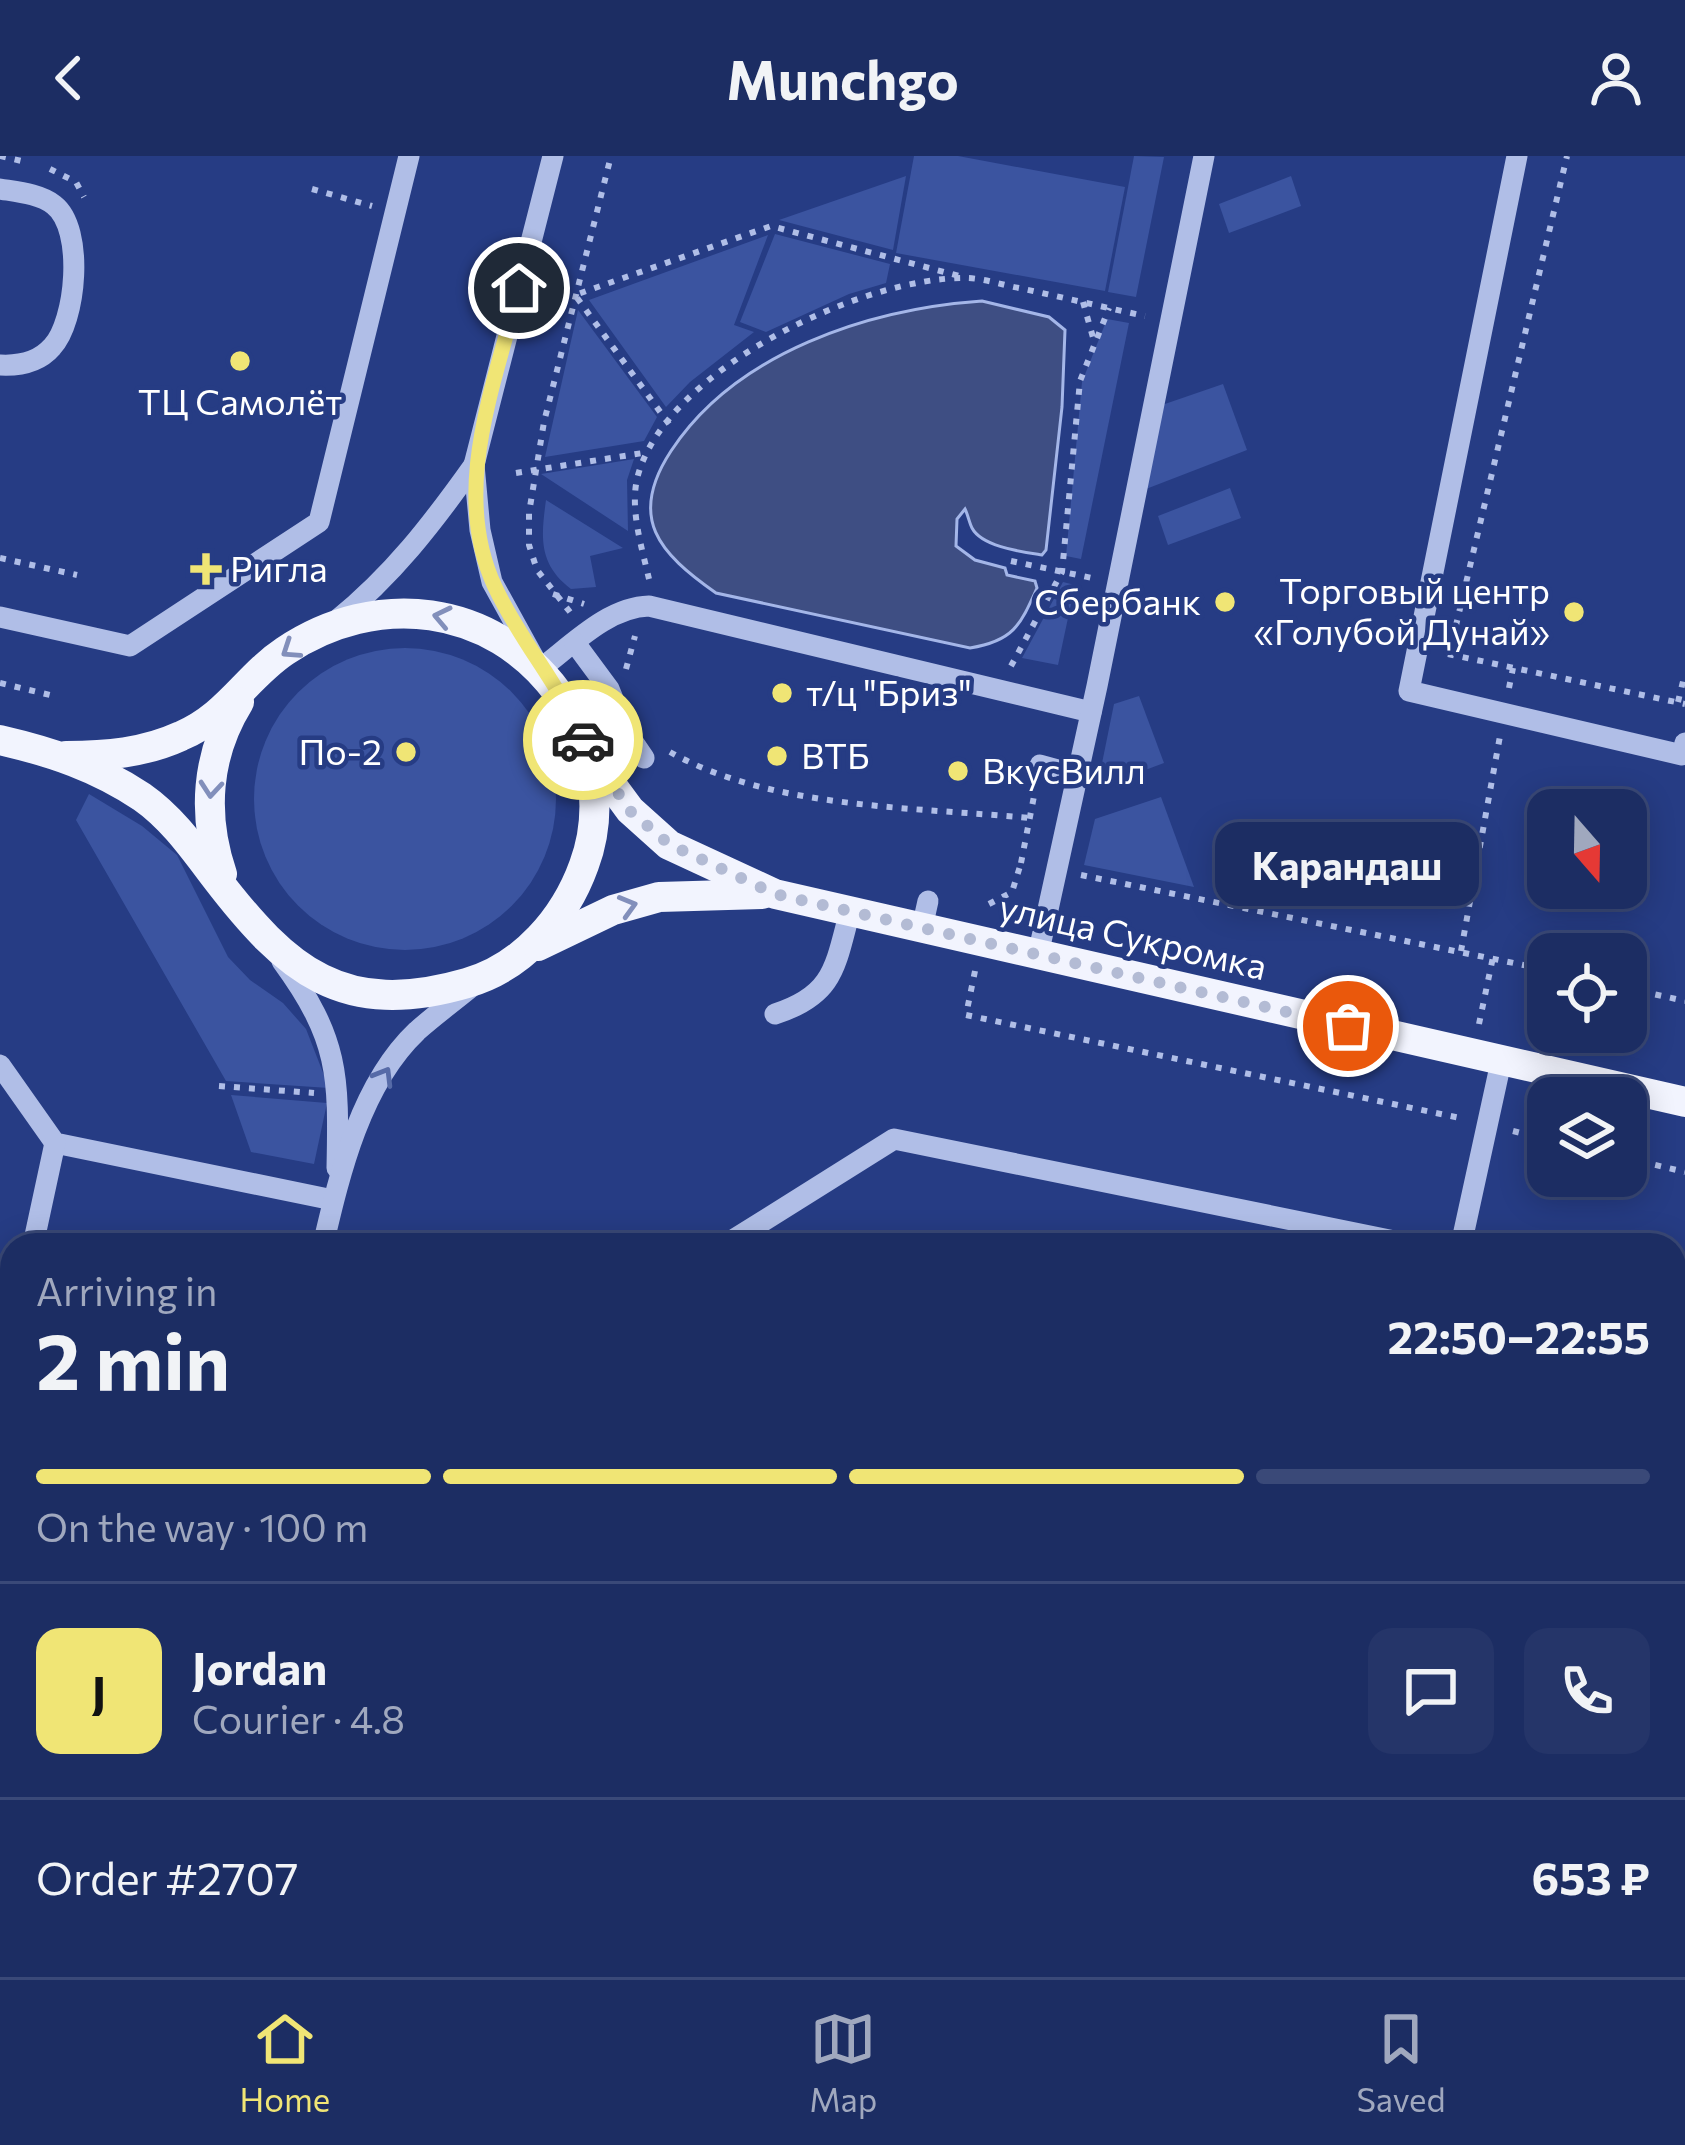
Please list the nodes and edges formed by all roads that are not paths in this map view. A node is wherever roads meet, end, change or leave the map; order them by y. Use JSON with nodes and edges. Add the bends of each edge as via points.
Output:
{"nodes":[{"id":1,"x":409,"y":156,"type":"edge"},
{"id":2,"x":554,"y":156,"type":"edge"},
{"id":3,"x":1204,"y":156,"type":"edge"},
{"id":4,"x":1517,"y":156,"type":"edge"},
{"id":5,"x":0,"y":189,"type":"edge"},
{"id":6,"x":0,"y":365,"type":"edge"},
{"id":7,"x":474,"y":465,"type":"junction"},
{"id":8,"x":0,"y":617,"type":"edge"},
{"id":9,"x":331,"y":625,"type":"junction"},
{"id":10,"x":575,"y":643,"type":"junction"},
{"id":11,"x":540,"y":669,"type":"junction"},
{"id":12,"x":252,"y":682,"type":"junction"},
{"id":13,"x":1091,"y":712,"type":"junction"},
{"id":14,"x":0,"y":740,"type":"edge"},
{"id":15,"x":1684,"y":751,"type":"edge"},
{"id":16,"x":588,"y":752,"type":"junction"},
{"id":17,"x":653,"y":753,"type":"road end"},
{"id":18,"x":66,"y":756,"type":"junction"},
{"id":19,"x":1040,"y":765,"type":"dead end"},
{"id":20,"x":1076,"y":775,"type":"junction"},
{"id":21,"x":775,"y":894,"type":"junction"},
{"id":22,"x":240,"y":910,"type":"junction"},
{"id":23,"x":850,"y":911,"type":"junction"},
{"id":24,"x":271,"y":946,"type":"junction"},
{"id":25,"x":522,"y":955,"type":"junction"},
{"id":26,"x":1038,"y":955,"type":"junction"},
{"id":27,"x":482,"y":979,"type":"junction"},
{"id":28,"x":775,"y":1014,"type":"dead end"},
{"id":29,"x":1502,"y":1062,"type":"junction"},
{"id":30,"x":0,"y":1065,"type":"edge"},
{"id":31,"x":1685,"y":1102,"type":"edge"},
{"id":32,"x":55,"y":1143,"type":"junction"},
{"id":33,"x":335,"y":1192,"type":"junction"},
{"id":34,"x":36,"y":1233,"type":"edge"},
{"id":35,"x":326,"y":1233,"type":"edge"},
{"id":36,"x":743,"y":1233,"type":"edge"},
{"id":37,"x":1338,"y":1233,"type":"edge"},
{"id":38,"x":1464,"y":1233,"type":"edge"}],
"edges":[{"from":1,"to":8,"type":"street","via":[[319,521],[130,646]]},
{"from":2,"to":7,"type":"street"},
{"from":3,"to":13,"type":"street"},
{"from":4,"to":15,"type":"street","via":[[1409,691]]},
{"from":5,"to":6,"type":"street","via":[[53,205],[73,232],[76,252],[63,328],[52,347],[33,361]]},
{"from":7,"to":9,"type":"street","via":[[410,554]]},
{"from":7,"to":11,"type":"street","via":[[492,582]]},
{"from":11,"to":9,"type":"main road","one_way":true,"via":[[467,622],[429,613],[383,612]]},
{"from":9,"to":12,"type":"main road","one_way":true,"via":[[282,652]]},
{"from":10,"to":11,"type":"street"},
{"from":10,"to":13,"type":"street","via":[[614,614],[649,606]]},
{"from":10,"to":17,"type":"street","via":[[609,689],[627,733]]},
{"from":11,"to":16,"type":"main road"},
{"from":12,"to":18,"type":"main road","via":[[223,713],[181,736],[141,750]]},
{"from":12,"to":22,"type":"main road","one_way":true,"via":[[227,721],[208,803],[221,872]]},
{"from":13,"to":20,"type":"street"},
{"from":14,"to":18,"type":"main road"},
{"from":16,"to":21,"type":"main road","name":"улица Сукромка","via":[[630,811],[669,844]]},
{"from":16,"to":25,"type":"main road","via":[[595,806],[589,852],[563,908]]},
{"from":18,"to":22,"type":"main road","via":[[144,799],[176,827]]},
{"from":19,"to":20,"type":"street"},
{"from":20,"to":26,"type":"street"},
{"from":21,"to":23,"type":"main road","name":"улица Сукромка"},
{"from":25,"to":21,"type":"main road","name":"улица Сукромка","one_way":true,"via":[[613,910],[659,898]]},
{"from":22,"to":24,"type":"main road"},
{"from":23,"to":26,"type":"main road","name":"улица Сукромка","via":[[925,914]]},
{"from":23,"to":28,"type":"street","via":[[833,976],[808,1003]]},
{"from":24,"to":27,"type":"main road","via":[[334,984],[380,995],[425,995]]},
{"from":24,"to":33,"type":"street","via":[[301,987],[335,1062]]},
{"from":25,"to":27,"type":"main road"},
{"from":26,"to":29,"type":"main road","name":"улица Сукромка"},
{"from":33,"to":27,"type":"street","one_way":true,"via":[[385,1070],[415,1033]]},
{"from":29,"to":31,"type":"main road","name":"улица Сукромка"},
{"from":29,"to":38,"type":"street"},
{"from":30,"to":32,"type":"street"},
{"from":32,"to":33,"type":"street"},
{"from":32,"to":34,"type":"street"},
{"from":33,"to":35,"type":"street"},
{"from":36,"to":37,"type":"street","via":[[894,1139]]}]}
